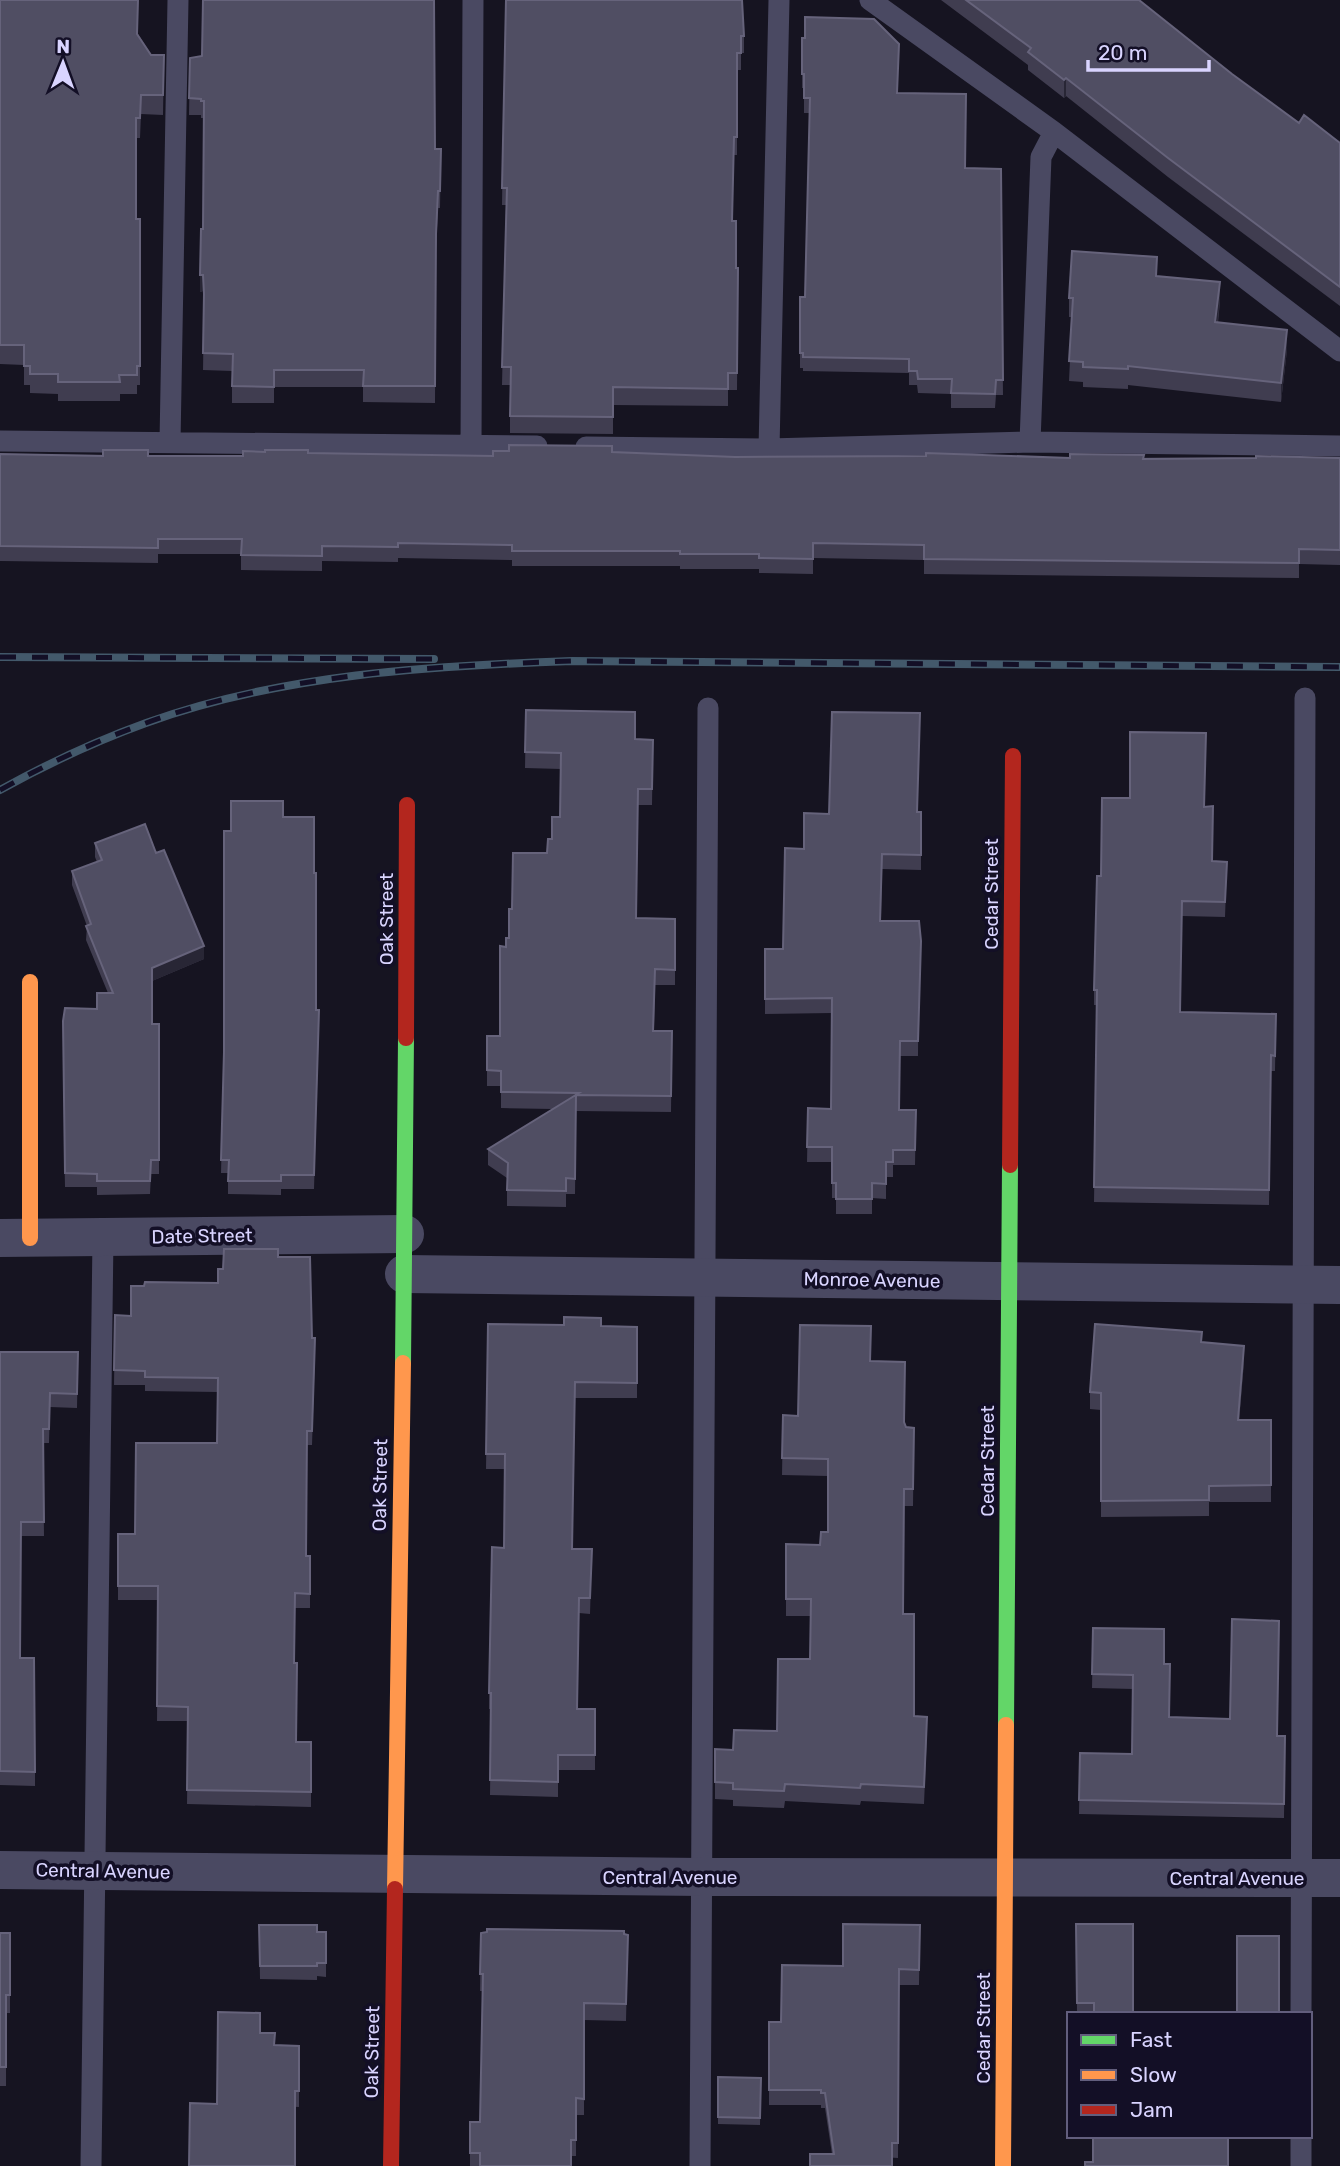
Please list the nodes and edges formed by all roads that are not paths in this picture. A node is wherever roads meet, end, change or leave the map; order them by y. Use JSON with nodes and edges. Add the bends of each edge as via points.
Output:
{"nodes":[{"id":1,"x":178,"y":0,"type":"edge"},
{"id":2,"x":473,"y":0,"type":"edge"},
{"id":3,"x":779,"y":0,"type":"edge"},
{"id":4,"x":870,"y":0,"type":"edge"},
{"id":5,"x":1054,"y":132,"type":"junction"},
{"id":6,"x":1340,"y":351,"type":"edge"},
{"id":7,"x":0,"y":440,"type":"edge"},
{"id":8,"x":170,"y":442,"type":"junction"},
{"id":9,"x":1030,"y":442,"type":"junction"},
{"id":10,"x":471,"y":446,"type":"junction"},
{"id":11,"x":1340,"y":446,"type":"edge"},
{"id":12,"x":769,"y":449,"type":"junction"},
{"id":13,"x":1305,"y":698,"type":"dead end"},
{"id":14,"x":708,"y":708,"type":"dead end"},
{"id":15,"x":1013,"y":756,"type":"dead end"},
{"id":16,"x":407,"y":805,"type":"dead end"},
{"id":17,"x":30,"y":982,"type":"dead end"},
{"id":18,"x":405,"y":1234,"type":"junction"},
{"id":19,"x":103,"y":1237,"type":"junction"},
{"id":20,"x":15,"y":1238,"type":"edge"},
{"id":21,"x":404,"y":1273,"type":"junction"},
{"id":22,"x":705,"y":1278,"type":"junction"},
{"id":23,"x":1009,"y":1282,"type":"junction"},
{"id":24,"x":1322,"y":1285,"type":"edge"},
{"id":25,"x":0,"y":1870,"type":"edge"},
{"id":26,"x":93,"y":1871,"type":"junction"},
{"id":27,"x":396,"y":1874,"type":"junction"},
{"id":28,"x":702,"y":1877,"type":"junction"},
{"id":29,"x":1005,"y":1878,"type":"junction"},
{"id":30,"x":1302,"y":1878,"type":"junction"},
{"id":31,"x":1340,"y":1878,"type":"edge"},
{"id":32,"x":1301,"y":2012,"type":"edge"},
{"id":33,"x":1301,"y":2138,"type":"edge"},
{"id":34,"x":91,"y":2166,"type":"edge"},
{"id":35,"x":391,"y":2166,"type":"edge"},
{"id":36,"x":700,"y":2166,"type":"edge"},
{"id":37,"x":1003,"y":2166,"type":"edge"},
{"id":38,"x":1301,"y":2166,"type":"edge"}],
"edges":[{"from":1,"to":8,"type":"lane"},
{"from":2,"to":10,"type":"lane"},
{"from":3,"to":12,"type":"lane"},
{"from":4,"to":5,"type":"lane"},
{"from":5,"to":6,"type":"lane"},
{"from":5,"to":9,"type":"lane","via":[[1041,157]]},
{"from":7,"to":8,"type":"lane"},
{"from":8,"to":10,"type":"lane"},
{"from":9,"to":11,"type":"lane"},
{"from":9,"to":12,"type":"lane"},
{"from":10,"to":12,"type":"lane"},
{"from":13,"to":24,"type":"lane"},
{"from":14,"to":22,"type":"lane"},
{"from":15,"to":23,"type":"street","name":"Cedar Street"},
{"from":16,"to":18,"type":"street","name":"Oak Street"},
{"from":17,"to":20,"type":"street"},
{"from":18,"to":19,"type":"street","name":"Date Street"},
{"from":18,"to":21,"type":"street","name":"Oak Street"},
{"from":19,"to":20,"type":"street","name":"Date Street"},
{"from":19,"to":26,"type":"lane"},
{"from":21,"to":22,"type":"street","name":"Monroe Avenue"},
{"from":21,"to":27,"type":"street","name":"Oak Street"},
{"from":22,"to":23,"type":"street","name":"Monroe Avenue"},
{"from":22,"to":28,"type":"lane"},
{"from":23,"to":24,"type":"street","name":"Monroe Avenue"},
{"from":23,"to":29,"type":"street","name":"Cedar Street"},
{"from":24,"to":30,"type":"lane"},
{"from":25,"to":26,"type":"street","name":"Central Avenue"},
{"from":26,"to":27,"type":"street","name":"Central Avenue"},
{"from":26,"to":34,"type":"lane"},
{"from":27,"to":28,"type":"street","name":"Central Avenue"},
{"from":27,"to":35,"type":"street","name":"Oak Street"},
{"from":28,"to":29,"type":"street","name":"Central Avenue"},
{"from":28,"to":36,"type":"lane"},
{"from":29,"to":30,"type":"street","name":"Central Avenue"},
{"from":29,"to":37,"type":"street","name":"Cedar Street"},
{"from":30,"to":31,"type":"street","name":"Central Avenue"},
{"from":30,"to":32,"type":"lane"},
{"from":33,"to":38,"type":"lane"}]}
